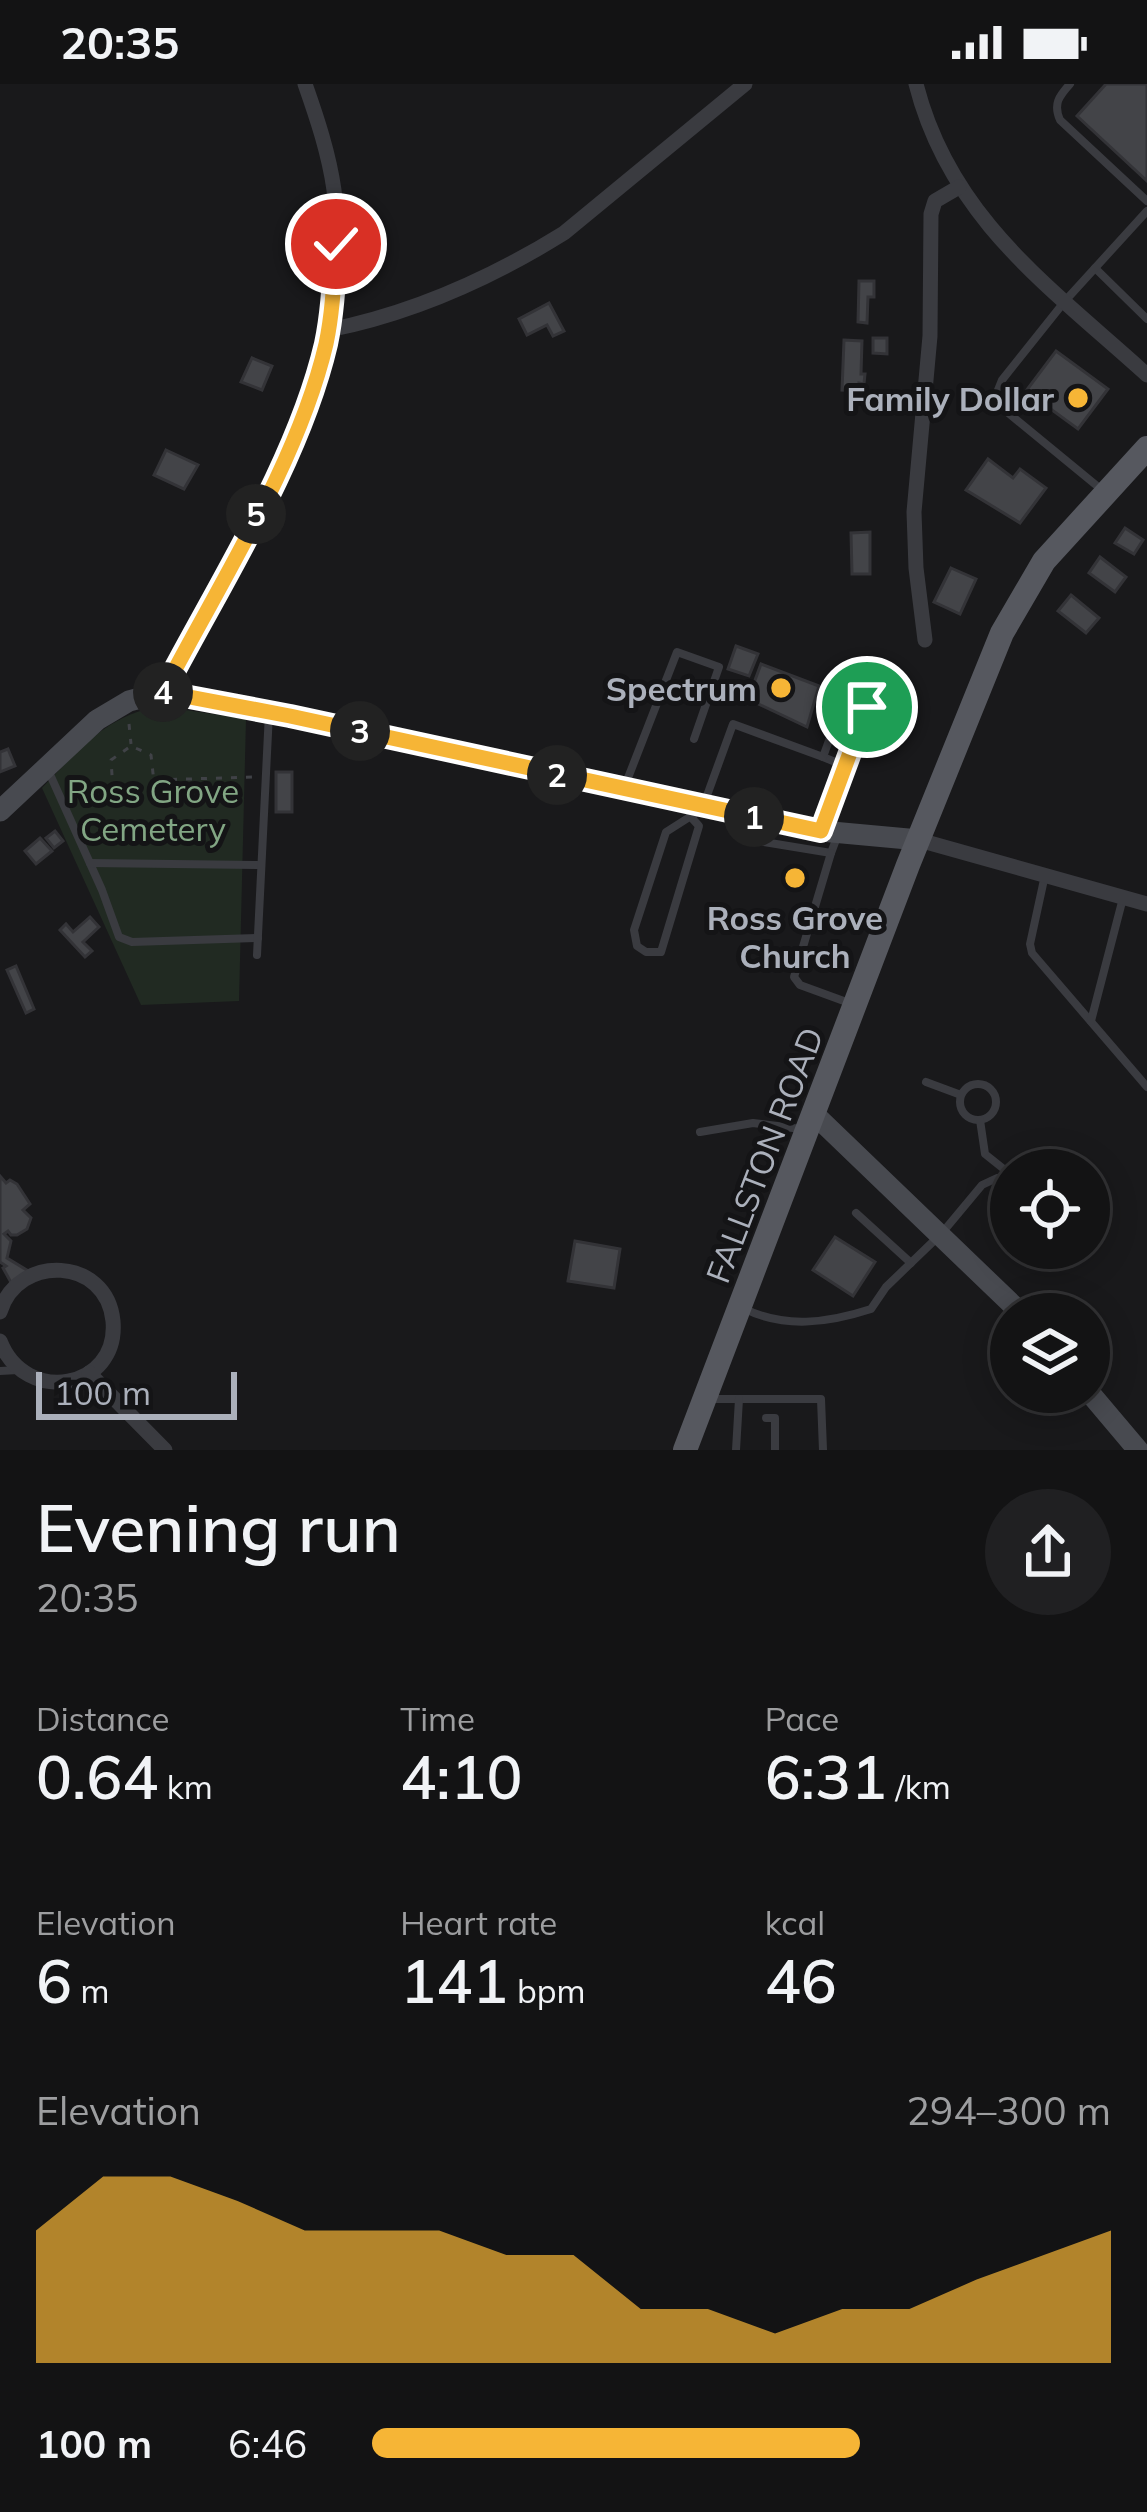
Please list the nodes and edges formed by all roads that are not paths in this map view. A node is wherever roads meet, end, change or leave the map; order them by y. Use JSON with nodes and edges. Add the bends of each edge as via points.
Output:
{"nodes":[{"id":1,"x":305,"y":84,"type":"edge"},
{"id":2,"x":745,"y":84,"type":"edge"},
{"id":3,"x":916,"y":84,"type":"edge"},
{"id":4,"x":1070,"y":84,"type":"edge"},
{"id":5,"x":958,"y":187,"type":"junction"},
{"id":6,"x":1147,"y":201,"type":"edge"},
{"id":7,"x":1147,"y":211,"type":"edge"},
{"id":8,"x":1095,"y":268,"type":"junction"},
{"id":9,"x":1065,"y":301,"type":"junction"},
{"id":10,"x":1147,"y":319,"type":"edge"},
{"id":11,"x":328,"y":330,"type":"junction"},
{"id":12,"x":1147,"y":375,"type":"edge"},
{"id":13,"x":1147,"y":448,"type":"edge"},
{"id":14,"x":1105,"y":493,"type":"junction"},
{"id":15,"x":925,"y":640,"type":"dead end"},
{"id":16,"x":163,"y":692,"type":"junction"},
{"id":17,"x":269,"y":712,"type":"junction"},
{"id":18,"x":694,"y":739,"type":"dead end"},
{"id":19,"x":823,"y":757,"type":"junction"},
{"id":20,"x":845,"y":766,"type":"junction"},
{"id":21,"x":45,"y":768,"type":"junction"},
{"id":22,"x":623,"y":790,"type":"junction"},
{"id":23,"x":0,"y":811,"type":"edge"},
{"id":24,"x":700,"y":814,"type":"junction"},
{"id":25,"x":830,"y":839,"type":"junction"},
{"id":26,"x":919,"y":840,"type":"junction"},
{"id":27,"x":90,"y":863,"type":"junction"},
{"id":28,"x":261,"y":865,"type":"junction"},
{"id":29,"x":1045,"y":874,"type":"junction"},
{"id":30,"x":1124,"y":897,"type":"junction"},
{"id":31,"x":1147,"y":904,"type":"edge"},
{"id":32,"x":258,"y":938,"type":"junction"},
{"id":33,"x":257,"y":955,"type":"dead end"},
{"id":34,"x":855,"y":1005,"type":"junction"},
{"id":35,"x":1091,"y":1021,"type":"junction"},
{"id":36,"x":926,"y":1082,"type":"dead end"},
{"id":37,"x":1147,"y":1087,"type":"edge"},
{"id":38,"x":962,"y":1095,"type":"junction"},
{"id":39,"x":980,"y":1120,"type":"junction"},
{"id":40,"x":811,"y":1122,"type":"junction"},
{"id":41,"x":700,"y":1132,"type":"dead end"},
{"id":42,"x":985,"y":1154,"type":"junction"},
{"id":43,"x":990,"y":1158,"type":"edge"},
{"id":44,"x":990,"y":1183,"type":"edge"},
{"id":45,"x":982,"y":1185,"type":"junction"},
{"id":46,"x":856,"y":1213,"type":"dead end"},
{"id":47,"x":942,"y":1233,"type":"junction"},
{"id":48,"x":911,"y":1263,"type":"junction"},
{"id":49,"x":1001,"y":1293,"type":"edge"},
{"id":50,"x":741,"y":1308,"type":"junction"},
{"id":51,"x":0,"y":1312,"type":"edge"},
{"id":52,"x":0,"y":1341,"type":"edge"},
{"id":53,"x":18,"y":1370,"type":"junction"},
{"id":54,"x":0,"y":1371,"type":"edge"},
{"id":55,"x":89,"y":1372,"type":"junction"},
{"id":56,"x":705,"y":1399,"type":"junction"},
{"id":57,"x":739,"y":1399,"type":"junction"},
{"id":58,"x":1107,"y":1413,"type":"edge"},
{"id":59,"x":766,"y":1418,"type":"dead end"},
{"id":60,"x":738,"y":1419,"type":"junction"},
{"id":61,"x":749,"y":1419,"type":"dead end"},
{"id":62,"x":772,"y":1442,"type":"edge"},
{"id":63,"x":165,"y":1450,"type":"edge"},
{"id":64,"x":685,"y":1450,"type":"edge"},
{"id":65,"x":736,"y":1450,"type":"edge"},
{"id":66,"x":823,"y":1450,"type":"edge"},
{"id":67,"x":1138,"y":1450,"type":"edge"}],
"edges":[{"from":1,"to":11,"type":"street","via":[[334,190]]},
{"from":2,"to":11,"type":"street","via":[[532,253],[454,292]]},
{"from":3,"to":5,"type":"street"},
{"from":4,"to":6,"type":"lane","via":[[1058,97],[1060,120]]},
{"from":5,"to":9,"type":"street","via":[[998,241]]},
{"from":5,"to":15,"type":"street","via":[[931,214],[914,512]]},
{"from":7,"to":8,"type":"lane"},
{"from":8,"to":9,"type":"lane"},
{"from":8,"to":10,"type":"lane"},
{"from":9,"to":12,"type":"street"},
{"from":9,"to":14,"type":"lane","via":[[996,395]]},
{"from":11,"to":16,"type":"street","via":[[287,456]]},
{"from":13,"to":14,"type":"main road","name":"FALLSTON ROAD"},
{"from":14,"to":26,"type":"main road","name":"FALLSTON ROAD","via":[[1044,561],[1002,633]]},
{"from":16,"to":17,"type":"street"},
{"from":16,"to":21,"type":"street","via":[[98,720]]},
{"from":17,"to":22,"type":"street"},
{"from":17,"to":28,"type":"lane"},
{"from":18,"to":22,"type":"lane","via":[[719,668],[676,652]]},
{"from":19,"to":20,"type":"lane"},
{"from":19,"to":20,"type":"lane","via":[[844,699],[867,707]]},
{"from":19,"to":24,"type":"lane","via":[[734,724]]},
{"from":20,"to":25,"type":"lane"},
{"from":21,"to":23,"type":"street"},
{"from":21,"to":27,"type":"lane"},
{"from":22,"to":24,"type":"street"},
{"from":24,"to":24,"type":"lane","via":[[666,832],[633,938],[646,952],[661,952]]},
{"from":24,"to":25,"type":"street","via":[[743,815]]},
{"from":25,"to":26,"type":"street"},
{"from":25,"to":34,"type":"lane","via":[[794,976]]},
{"from":26,"to":29,"type":"street"},
{"from":26,"to":34,"type":"main road","name":"FALLSTON ROAD"},
{"from":27,"to":28,"type":"lane"},
{"from":27,"to":32,"type":"lane","via":[[124,941]]},
{"from":28,"to":32,"type":"lane"},
{"from":29,"to":30,"type":"street"},
{"from":29,"to":35,"type":"lane","via":[[1032,953]]},
{"from":30,"to":31,"type":"street"},
{"from":30,"to":35,"type":"lane"},
{"from":32,"to":33,"type":"lane"},
{"from":34,"to":40,"type":"main road","name":"FALLSTON ROAD"},
{"from":35,"to":37,"type":"lane"},
{"from":36,"to":38,"type":"lane"},
{"from":38,"to":39,"type":"lane","via":[[964,1114]]},
{"from":38,"to":39,"type":"lane","via":[[976,1084],[994,1094],[994,1109]]},
{"from":39,"to":42,"type":"lane"},
{"from":40,"to":41,"type":"lane"},
{"from":40,"to":47,"type":"street"},
{"from":40,"to":50,"type":"main road","name":"FALLSTON ROAD"},
{"from":42,"to":43,"type":"lane"},
{"from":42,"to":45,"type":"lane"},
{"from":44,"to":45,"type":"lane"},
{"from":45,"to":47,"type":"lane"},
{"from":46,"to":48,"type":"lane"},
{"from":47,"to":48,"type":"lane"},
{"from":47,"to":49,"type":"street"},
{"from":48,"to":50,"type":"lane","via":[[871,1309],[856,1314],[793,1323]]},
{"from":50,"to":56,"type":"main road","name":"FALLSTON ROAD"},
{"from":51,"to":55,"type":"street","via":[[30,1274],[85,1276],[100,1289],[113,1323],[103,1359]]},
{"from":52,"to":53,"type":"street"},
{"from":53,"to":54,"type":"lane"},
{"from":53,"to":55,"type":"street","via":[[53,1384]]},
{"from":55,"to":63,"type":"street"},
{"from":56,"to":57,"type":"lane"},
{"from":56,"to":64,"type":"main road","name":"FALLSTON ROAD"},
{"from":57,"to":60,"type":"lane"},
{"from":57,"to":66,"type":"lane","via":[[820,1399]]},
{"from":58,"to":67,"type":"street"},
{"from":59,"to":62,"type":"lane","via":[[775,1418]]},
{"from":60,"to":61,"type":"lane"},
{"from":60,"to":65,"type":"lane"}]}
